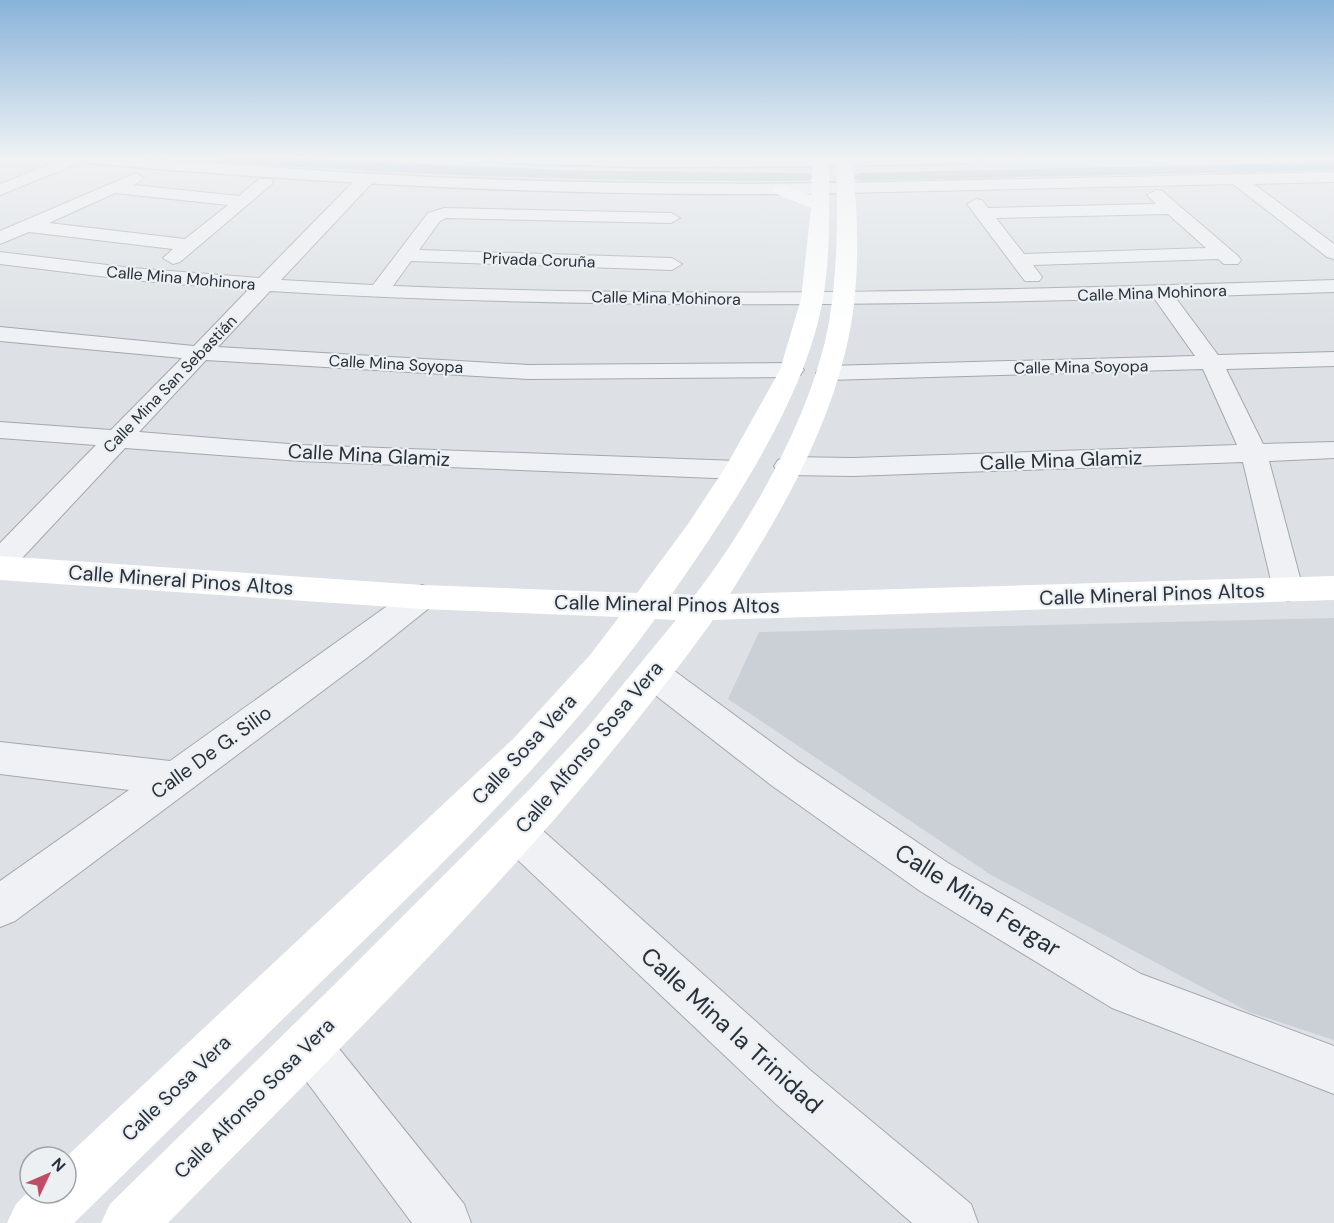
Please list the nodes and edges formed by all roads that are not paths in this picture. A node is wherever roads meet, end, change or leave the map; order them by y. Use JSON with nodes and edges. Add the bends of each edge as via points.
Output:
{"nodes":[{"id":1,"x":52,"y":215,"type":"edge"},
{"id":2,"x":225,"y":215,"type":"edge"},
{"id":3,"x":332,"y":215,"type":"edge"},
{"id":4,"x":439,"y":215,"type":"edge"},
{"id":5,"x":670,"y":215,"type":"edge"},
{"id":6,"x":830,"y":215,"type":"edge"},
{"id":7,"x":985,"y":215,"type":"edge"},
{"id":8,"x":1179,"y":215,"type":"edge"},
{"id":9,"x":1284,"y":215,"type":"edge"},
{"id":10,"x":27,"y":226,"type":"junction"},
{"id":11,"x":0,"y":238,"type":"edge"},
{"id":12,"x":189,"y":245,"type":"junction"},
{"id":13,"x":1223,"y":253,"type":"junction"},
{"id":14,"x":1334,"y":253,"type":"edge"},
{"id":15,"x":406,"y":255,"type":"junction"},
{"id":16,"x":0,"y":258,"type":"edge"},
{"id":17,"x":1019,"y":260,"type":"junction"},
{"id":18,"x":672,"y":264,"type":"junction"},
{"id":19,"x":152,"y":275,"type":"junction"},
{"id":20,"x":264,"y":286,"type":"junction"},
{"id":21,"x":1334,"y":286,"type":"edge"},
{"id":22,"x":1264,"y":288,"type":"junction"},
{"id":23,"x":378,"y":292,"type":"junction"},
{"id":24,"x":1161,"y":293,"type":"junction"},
{"id":25,"x":1048,"y":296,"type":"junction"},
{"id":26,"x":672,"y":299,"type":"junction"},
{"id":27,"x":827,"y":299,"type":"junction"},
{"id":28,"x":0,"y":334,"type":"edge"},
{"id":29,"x":200,"y":353,"type":"junction"},
{"id":30,"x":1334,"y":359,"type":"edge"},
{"id":31,"x":1212,"y":363,"type":"junction"},
{"id":32,"x":792,"y":370,"type":"junction"},
{"id":33,"x":828,"y":373,"type":"junction"},
{"id":34,"x":0,"y":430,"type":"edge"},
{"id":35,"x":118,"y":438,"type":"junction"},
{"id":36,"x":1334,"y":450,"type":"edge"},
{"id":37,"x":1254,"y":453,"type":"junction"},
{"id":38,"x":787,"y":466,"type":"junction"},
{"id":39,"x":738,"y":470,"type":"junction"},
{"id":40,"x":0,"y":562,"type":"edge"},
{"id":41,"x":0,"y":567,"type":"edge"},
{"id":42,"x":1334,"y":588,"type":"edge"},
{"id":43,"x":1288,"y":589,"type":"junction"},
{"id":44,"x":422,"y":597,"type":"junction"},
{"id":45,"x":645,"y":606,"type":"junction"},
{"id":46,"x":703,"y":608,"type":"junction"},
{"id":47,"x":653,"y":674,"type":"junction"},
{"id":48,"x":0,"y":758,"type":"edge"},
{"id":49,"x":174,"y":779,"type":"junction"},
{"id":50,"x":517,"y":833,"type":"junction"},
{"id":51,"x":0,"y":906,"type":"edge"},
{"id":52,"x":308,"y":1046,"type":"junction"},
{"id":53,"x":1334,"y":1070,"type":"edge"},
{"id":54,"x":35,"y":1223,"type":"edge"},
{"id":55,"x":129,"y":1223,"type":"edge"},
{"id":56,"x":445,"y":1223,"type":"edge"},
{"id":57,"x":952,"y":1223,"type":"edge"}],
"edges":[{"from":1,"to":10,"type":"street"},
{"from":2,"to":12,"type":"street"},
{"from":3,"to":20,"type":"street","name":"Calle Mina San Sebastián"},
{"from":4,"to":15,"type":"street"},
{"from":5,"to":18,"type":"street"},
{"from":6,"to":27,"type":"main road","name":"Calle Sosa Vera"},
{"from":7,"to":17,"type":"street"},
{"from":8,"to":13,"type":"street"},
{"from":9,"to":14,"type":"street"},
{"from":10,"to":11,"type":"street"},
{"from":10,"to":12,"type":"street"},
{"from":12,"to":19,"type":"street"},
{"from":13,"to":17,"type":"street"},
{"from":13,"to":22,"type":"street"},
{"from":15,"to":18,"type":"street","name":"Privada Coruña"},
{"from":15,"to":23,"type":"street"},
{"from":16,"to":19,"type":"street","name":"Calle Mina Mohinora"},
{"from":17,"to":25,"type":"street"},
{"from":18,"to":26,"type":"street"},
{"from":19,"to":20,"type":"street","name":"Calle Mina Mohinora"},
{"from":20,"to":23,"type":"street","name":"Calle Mina Mohinora"},
{"from":20,"to":29,"type":"street","name":"Calle Mina San Sebastián"},
{"from":21,"to":22,"type":"street","name":"Calle Mina Mohinora"},
{"from":22,"to":24,"type":"street","name":"Calle Mina Mohinora"},
{"from":23,"to":26,"type":"street","name":"Calle Mina Mohinora"},
{"from":24,"to":25,"type":"street","name":"Calle Mina Mohinora"},
{"from":24,"to":31,"type":"street"},
{"from":25,"to":27,"type":"street","name":"Calle Mina Mohinora"},
{"from":26,"to":27,"type":"street","name":"Calle Mina Mohinora"},
{"from":27,"to":32,"type":"main road","name":"Calle Sosa Vera"},
{"from":27,"to":33,"type":"main road","name":"Calle Alfonso Sosa Vera"},
{"from":28,"to":29,"type":"street","name":"Calle Mina Soyopa"},
{"from":29,"to":32,"type":"street","name":"Calle Mina Soyopa","via":[[528,372]]},
{"from":29,"to":35,"type":"street","name":"Calle Mina San Sebastián"},
{"from":30,"to":31,"type":"street","name":"Calle Mina Soyopa"},
{"from":31,"to":33,"type":"street","name":"Calle Mina Soyopa"},
{"from":31,"to":37,"type":"street"},
{"from":32,"to":39,"type":"main road","name":"Calle Sosa Vera"},
{"from":33,"to":38,"type":"main road","name":"Calle Alfonso Sosa Vera"},
{"from":34,"to":35,"type":"street","name":"Calle Mina Glamiz"},
{"from":35,"to":39,"type":"street","name":"Calle Mina Glamiz","via":[[301,453]]},
{"from":35,"to":40,"type":"street","name":"Calle Mina San Sebastián"},
{"from":36,"to":37,"type":"street","name":"Calle Mina Glamiz"},
{"from":37,"to":38,"type":"street","name":"Calle Mina Glamiz"},
{"from":37,"to":43,"type":"street"},
{"from":38,"to":46,"type":"main road","name":"Calle Alfonso Sosa Vera","via":[[758,522]]},
{"from":39,"to":45,"type":"main road","name":"Calle Sosa Vera"},
{"from":41,"to":44,"type":"main road","name":"Calle Mineral Pinos Altos"},
{"from":42,"to":43,"type":"main road","name":"Calle Mineral Pinos Altos"},
{"from":43,"to":46,"type":"main road","name":"Calle Mineral Pinos Altos"},
{"from":44,"to":45,"type":"main road","name":"Calle Mineral Pinos Altos"},
{"from":44,"to":49,"type":"street","name":"Calle De G. Silio"},
{"from":45,"to":46,"type":"main road","name":"Calle Mineral Pinos Altos"},
{"from":45,"to":54,"type":"main road","name":"Calle Sosa Vera","via":[[602,665],[527,750]]},
{"from":46,"to":47,"type":"main road","name":"Calle Alfonso Sosa Vera"},
{"from":47,"to":50,"type":"main road","name":"Calle Alfonso Sosa Vera"},
{"from":47,"to":53,"type":"street","name":"Calle Mina Fergar","via":[[784,773],[934,877],[1128,992]]},
{"from":48,"to":49,"type":"street"},
{"from":49,"to":51,"type":"street","name":"Calle De G. Silio"},
{"from":50,"to":52,"type":"main road","name":"Calle Alfonso Sosa Vera"},
{"from":50,"to":57,"type":"street","name":"Calle Mina la Trinidad","via":[[793,1087]]},
{"from":52,"to":55,"type":"main road","name":"Calle Alfonso Sosa Vera"},
{"from":52,"to":56,"type":"street"}]}
